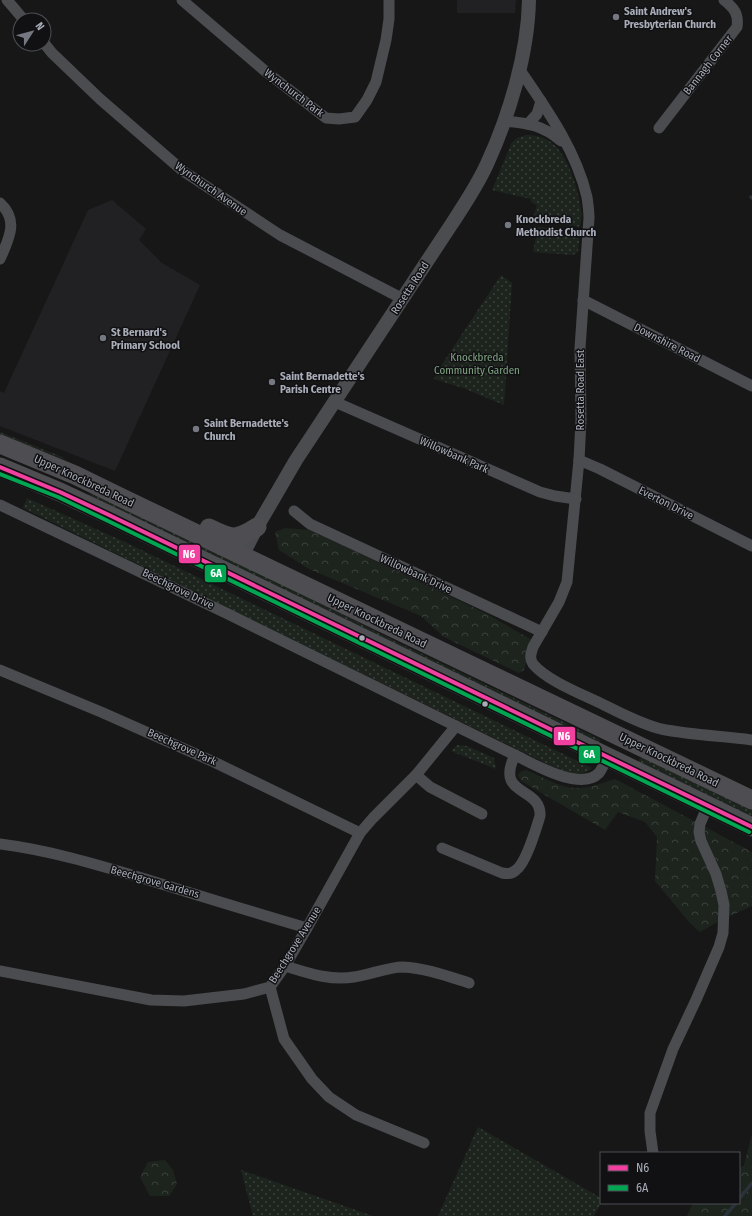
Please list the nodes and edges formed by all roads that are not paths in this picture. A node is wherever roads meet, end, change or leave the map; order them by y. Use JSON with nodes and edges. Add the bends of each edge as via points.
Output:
{"nodes":[{"id":1,"x":7,"y":0,"type":"edge"},
{"id":2,"x":182,"y":0,"type":"edge"},
{"id":3,"x":389,"y":0,"type":"edge"},
{"id":4,"x":529,"y":0,"type":"edge"},
{"id":5,"x":724,"y":0,"type":"edge"},
{"id":6,"x":17,"y":12,"type":"edge"},
{"id":7,"x":51,"y":52,"type":"edge"},
{"id":8,"x":520,"y":70,"type":"junction"},
{"id":9,"x":541,"y":101,"type":"junction"},
{"id":10,"x":504,"y":121,"type":"junction"},
{"id":11,"x":528,"y":124,"type":"junction"},
{"id":12,"x":659,"y":128,"type":"dead end"},
{"id":13,"x":566,"y":145,"type":"junction"},
{"id":14,"x":0,"y":203,"type":"edge"},
{"id":15,"x":0,"y":259,"type":"edge"},
{"id":16,"x":403,"y":299,"type":"junction"},
{"id":17,"x":583,"y":300,"type":"junction"},
{"id":18,"x":752,"y":386,"type":"edge"},
{"id":19,"x":335,"y":402,"type":"junction"},
{"id":20,"x":0,"y":444,"type":"edge"},
{"id":21,"x":579,"y":460,"type":"junction"},
{"id":22,"x":0,"y":467,"type":"edge"},
{"id":23,"x":75,"y":476,"type":"junction"},
{"id":24,"x":576,"y":499,"type":"junction"},
{"id":25,"x":0,"y":505,"type":"edge"},
{"id":26,"x":294,"y":511,"type":"dead end"},
{"id":27,"x":257,"y":527,"type":"junction"},
{"id":28,"x":752,"y":546,"type":"edge"},
{"id":29,"x":242,"y":556,"type":"junction"},
{"id":30,"x":542,"y":632,"type":"junction"},
{"id":31,"x":0,"y":670,"type":"edge"},
{"id":32,"x":596,"y":725,"type":"junction"},
{"id":33,"x":456,"y":726,"type":"junction"},
{"id":34,"x":752,"y":740,"type":"edge"},
{"id":35,"x":633,"y":743,"type":"junction"},
{"id":36,"x":515,"y":755,"type":"junction"},
{"id":37,"x":607,"y":756,"type":"junction"},
{"id":38,"x":681,"y":766,"type":"junction"},
{"id":39,"x":416,"y":775,"type":"junction"},
{"id":40,"x":752,"y":788,"type":"edge"},
{"id":41,"x":752,"y":800,"type":"edge"},
{"id":42,"x":708,"y":805,"type":"junction"},
{"id":43,"x":482,"y":814,"type":"dead end"},
{"id":44,"x":752,"y":827,"type":"edge"},
{"id":45,"x":360,"y":833,"type":"junction"},
{"id":46,"x":0,"y":844,"type":"edge"},
{"id":47,"x":442,"y":848,"type":"dead end"},
{"id":48,"x":307,"y":928,"type":"junction"},
{"id":49,"x":285,"y":966,"type":"junction"},
{"id":50,"x":0,"y":971,"type":"edge"},
{"id":51,"x":468,"y":983,"type":"dead end"},
{"id":52,"x":270,"y":987,"type":"junction"},
{"id":53,"x":424,"y":1143,"type":"dead end"},
{"id":54,"x":653,"y":1152,"type":"edge"}],
"edges":[{"from":1,"to":6,"type":"street"},
{"from":2,"to":3,"type":"street","name":"Wynchurch Park","via":[[265,71],[326,118],[339,119],[355,117],[376,82],[386,40]]},
{"from":4,"to":8,"type":"street","name":"Rosetta Road"},
{"from":5,"to":12,"type":"street","name":"Bannagh Corner","via":[[737,12],[737,27]]},
{"from":7,"to":16,"type":"street","name":"Wynchurch Avenue","via":[[100,99],[183,171],[280,235]]},
{"from":8,"to":9,"type":"street","name":"Rosetta Road East"},
{"from":8,"to":10,"type":"street","name":"Rosetta Road"},
{"from":9,"to":11,"type":"street","via":[[537,114]]},
{"from":9,"to":13,"type":"street","name":"Rosetta Road East"},
{"from":10,"to":11,"type":"street","name":"Rosetta Road East"},
{"from":10,"to":16,"type":"street","name":"Rosetta Road","via":[[472,193]]},
{"from":11,"to":13,"type":"street","name":"Rosetta Road East","via":[[548,131]]},
{"from":13,"to":17,"type":"street","name":"Rosetta Road East","via":[[587,197],[590,218]]},
{"from":14,"to":15,"type":"street","via":[[6,208],[11,223],[10,237]]},
{"from":16,"to":19,"type":"street","name":"Rosetta Road"},
{"from":17,"to":18,"type":"street","name":"Downshire Road"},
{"from":17,"to":21,"type":"street","name":"Rosetta Road East"},
{"from":19,"to":24,"type":"street","name":"Willowbank Park","via":[[540,492]]},
{"from":19,"to":27,"type":"street","name":"Rosetta Road","via":[[296,460]]},
{"from":20,"to":23,"type":"highway","name":"Upper Knockbreda Road"},
{"from":21,"to":24,"type":"street","name":"Rosetta Road East"},
{"from":21,"to":28,"type":"street","name":"Everton Drive"},
{"from":22,"to":37,"type":"highway","name":"Upper Knockbreda Road","via":[[109,515]]},
{"from":23,"to":27,"type":"highway","via":[[119,484],[229,536],[243,536]]},
{"from":23,"to":29,"type":"highway","name":"Upper Knockbreda Road"},
{"from":24,"to":30,"type":"street","name":"Rosetta Road East","via":[[567,582]]},
{"from":25,"to":33,"type":"street","name":"Beechgrove Drive"},
{"from":26,"to":30,"type":"street","name":"Willowbank Drive","via":[[310,524]]},
{"from":27,"to":29,"type":"street","name":"Rosetta Road"},
{"from":29,"to":32,"type":"highway","name":"Upper Knockbreda Road"},
{"from":30,"to":34,"type":"street","name":"Upper Knockbreda Road","via":[[533,647],[531,659],[539,670],[564,686],[651,726],[679,732]]},
{"from":31,"to":45,"type":"street","name":"Beechgrove Park","via":[[207,759]]},
{"from":32,"to":35,"type":"highway","name":"Upper Knockbreda Road"},
{"from":32,"to":37,"type":"highway","via":[[606,742]]},
{"from":33,"to":36,"type":"street","name":"Beechgrove Drive"},
{"from":33,"to":39,"type":"street","name":"Beechgrove Avenue"},
{"from":35,"to":37,"type":"highway"},
{"from":35,"to":38,"type":"highway","name":"Upper Knockbreda Road"},
{"from":36,"to":37,"type":"street","name":"Beechgrove Drive","via":[[560,776],[577,779],[595,776],[603,767]]},
{"from":36,"to":47,"type":"street","via":[[510,765],[509,778],[535,801],[541,811],[521,865],[512,873],[502,873]]},
{"from":37,"to":42,"type":"highway","name":"Upper Knockbreda Road"},
{"from":38,"to":40,"type":"highway","via":[[734,780]]},
{"from":38,"to":41,"type":"highway","name":"Upper Knockbreda Road"},
{"from":39,"to":43,"type":"street","via":[[430,787]]},
{"from":39,"to":45,"type":"street","name":"Beechgrove Avenue"},
{"from":42,"to":44,"type":"highway","name":"Upper Knockbreda Road"},
{"from":42,"to":54,"type":"street","via":[[699,832],[721,891],[724,905],[723,933],[673,1049],[650,1113]]},
{"from":45,"to":48,"type":"street","name":"Beechgrove Avenue"},
{"from":46,"to":48,"type":"street","name":"Beechgrove Gardens","via":[[66,857]]},
{"from":48,"to":49,"type":"street","name":"Beechgrove Avenue"},
{"from":49,"to":51,"type":"street","via":[[332,979],[402,967],[436,972]]},
{"from":49,"to":52,"type":"street","name":"Beechgrove Avenue"},
{"from":50,"to":52,"type":"street","name":"Beechgrove Avenue","via":[[151,1000],[210,999]]},
{"from":52,"to":53,"type":"street","via":[[284,1039],[312,1078],[330,1097],[356,1115]]}]}
